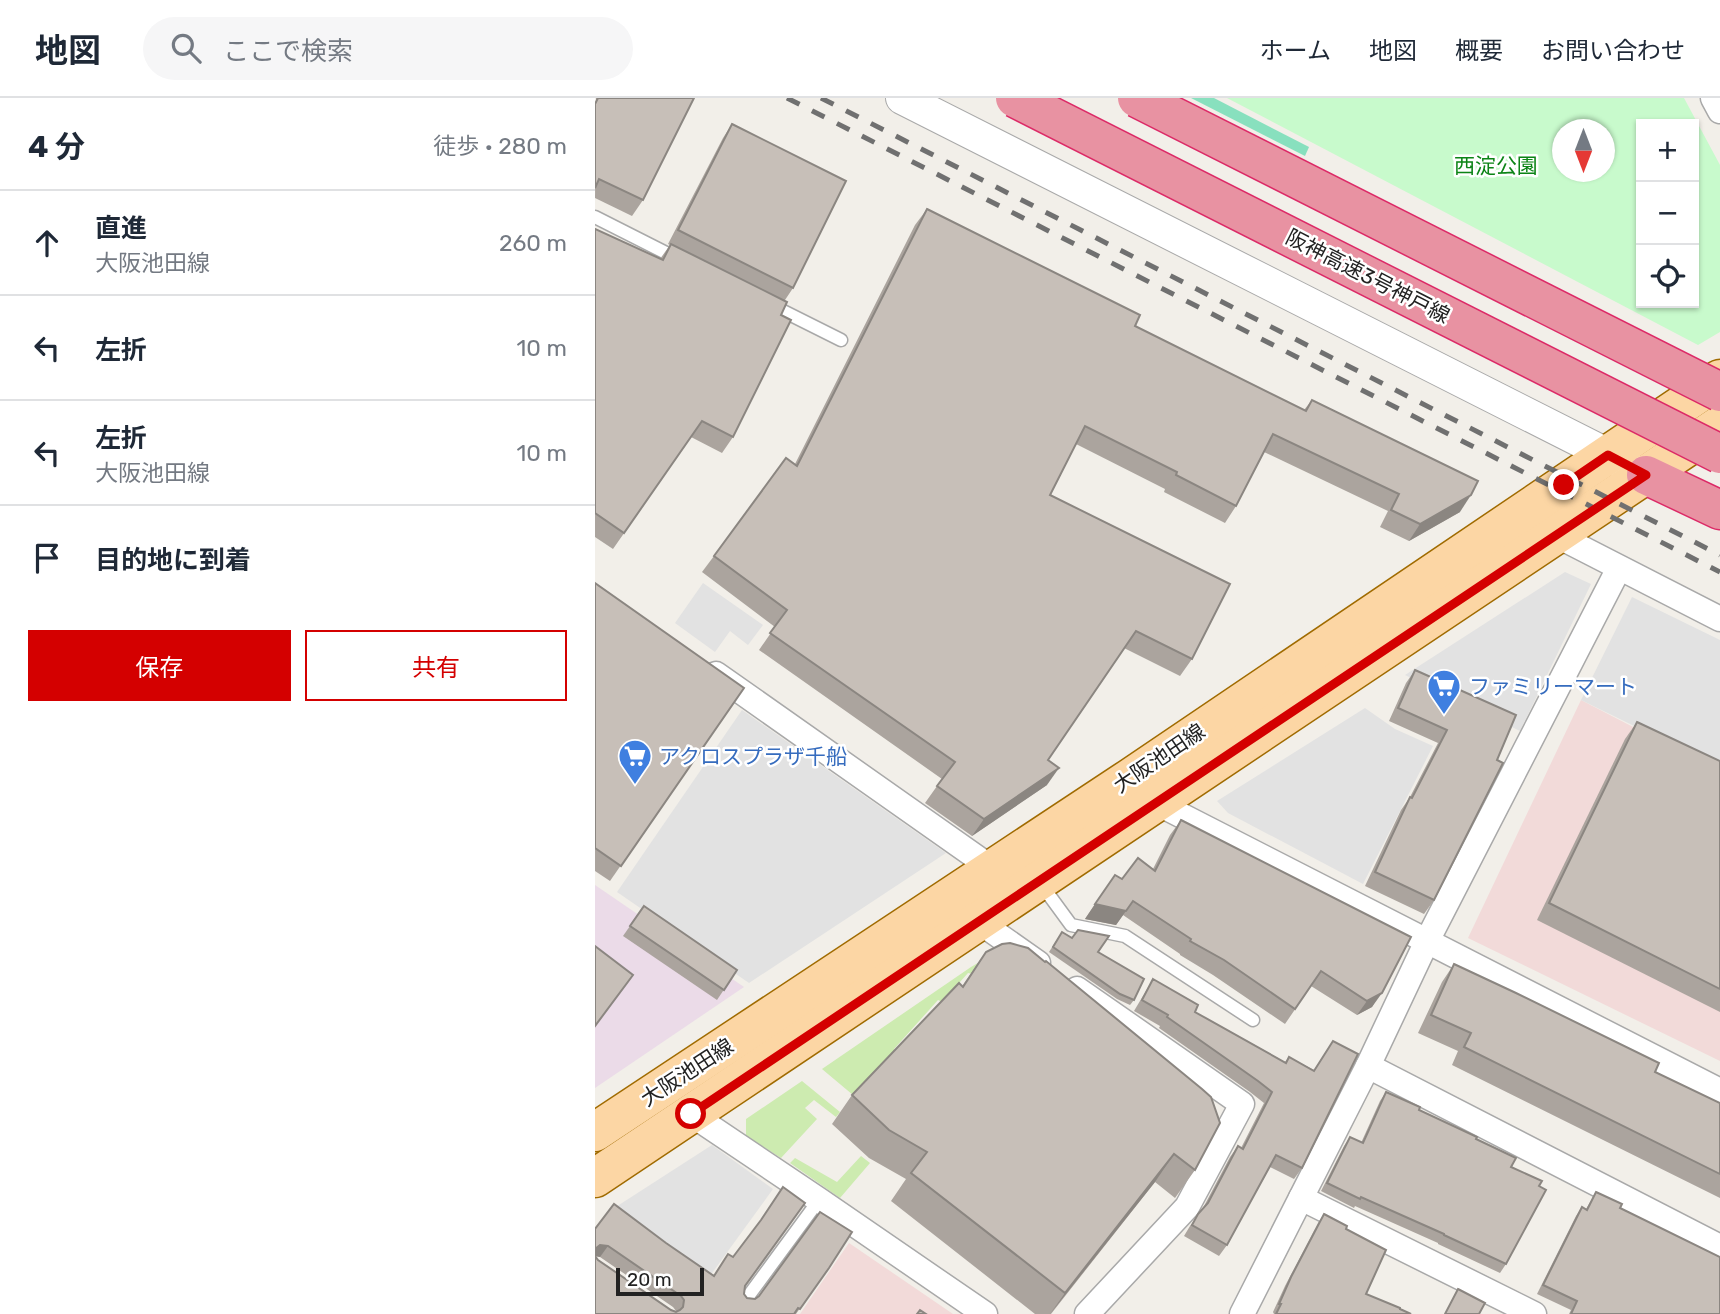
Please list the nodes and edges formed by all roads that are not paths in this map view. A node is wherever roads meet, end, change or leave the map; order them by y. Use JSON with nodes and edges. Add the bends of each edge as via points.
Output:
{"nodes":[{"id":1,"x":902,"y":98,"type":"edge"},
{"id":2,"x":1015,"y":98,"type":"edge"},
{"id":3,"x":1137,"y":98,"type":"edge"},
{"id":4,"x":595,"y":217,"type":"edge"},
{"id":5,"x":693,"y":266,"type":"edge"},
{"id":6,"x":755,"y":297,"type":"edge"},
{"id":7,"x":841,"y":340,"type":"dead end"},
{"id":8,"x":1720,"y":379,"type":"edge"},
{"id":9,"x":1720,"y":392,"type":"edge"},
{"id":10,"x":1720,"y":425,"type":"edge"},
{"id":11,"x":1720,"y":454,"type":"edge"},
{"id":12,"x":1608,"y":455,"type":"junction"},
{"id":13,"x":1646,"y":475,"type":"junction"},
{"id":14,"x":1720,"y":510,"type":"edge"},
{"id":15,"x":1556,"y":535,"type":"junction"},
{"id":16,"x":1619,"y":569,"type":"junction"},
{"id":17,"x":1720,"y":620,"type":"edge"},
{"id":18,"x":697,"y":661,"type":"edge"},
{"id":19,"x":1157,"y":803,"type":"junction"},
{"id":20,"x":993,"y":869,"type":"junction"},
{"id":21,"x":1039,"y":881,"type":"junction"},
{"id":22,"x":978,"y":921,"type":"junction"},
{"id":23,"x":1427,"y":941,"type":"junction"},
{"id":24,"x":1253,"y":1020,"type":"dead end"},
{"id":25,"x":1368,"y":1066,"type":"junction"},
{"id":26,"x":1720,"y":1091,"type":"edge"},
{"id":27,"x":691,"y":1114,"type":"junction"},
{"id":28,"x":595,"y":1132,"type":"edge"},
{"id":29,"x":595,"y":1178,"type":"edge"},
{"id":30,"x":1301,"y":1198,"type":"junction"},
{"id":31,"x":819,"y":1199,"type":"junction"},
{"id":32,"x":1720,"y":1247,"type":"edge"},
{"id":33,"x":744,"y":1302,"type":"edge"},
{"id":34,"x":1247,"y":1312,"type":"edge"},
{"id":35,"x":985,"y":1314,"type":"edge"},
{"id":36,"x":1087,"y":1314,"type":"edge"},
{"id":37,"x":1534,"y":1314,"type":"edge"}],
"edges":[{"from":1,"to":12,"type":"street"},
{"from":2,"to":11,"type":"highway","name":"阪神高速3号神戸線","bridge":true},
{"from":3,"to":9,"type":"highway","bridge":true},
{"from":4,"to":5,"type":"lane"},
{"from":6,"to":7,"type":"lane"},
{"from":8,"to":12,"type":"main road","name":"大阪池田線"},
{"from":10,"to":13,"type":"main road","name":"大阪池田線"},
{"from":12,"to":13,"type":"street"},
{"from":12,"to":20,"type":"main road","name":"大阪池田線"},
{"from":13,"to":14,"type":"highway"},
{"from":13,"to":15,"type":"main road","name":"大阪池田線"},
{"from":15,"to":16,"type":"street"},
{"from":15,"to":19,"type":"main road","name":"大阪池田線"},
{"from":16,"to":17,"type":"street"},
{"from":16,"to":23,"type":"street"},
{"from":18,"to":20,"type":"street"},
{"from":19,"to":21,"type":"main road","name":"大阪池田線"},
{"from":19,"to":23,"type":"street"},
{"from":20,"to":28,"type":"main road","name":"大阪池田線"},
{"from":21,"to":22,"type":"main road","name":"大阪池田線"},
{"from":21,"to":24,"type":"lane","via":[[1072,925],[1125,936]]},
{"from":22,"to":27,"type":"main road","name":"大阪池田線"},
{"from":22,"to":36,"type":"street","via":[[1242,1104],[1187,1207]]},
{"from":23,"to":25,"type":"street"},
{"from":23,"to":26,"type":"street"},
{"from":25,"to":30,"type":"street"},
{"from":25,"to":32,"type":"street"},
{"from":27,"to":29,"type":"main road","name":"大阪池田線"},
{"from":27,"to":31,"type":"street"},
{"from":30,"to":34,"type":"street"},
{"from":30,"to":37,"type":"street"},
{"from":31,"to":33,"type":"lane"},
{"from":31,"to":35,"type":"street"}]}
